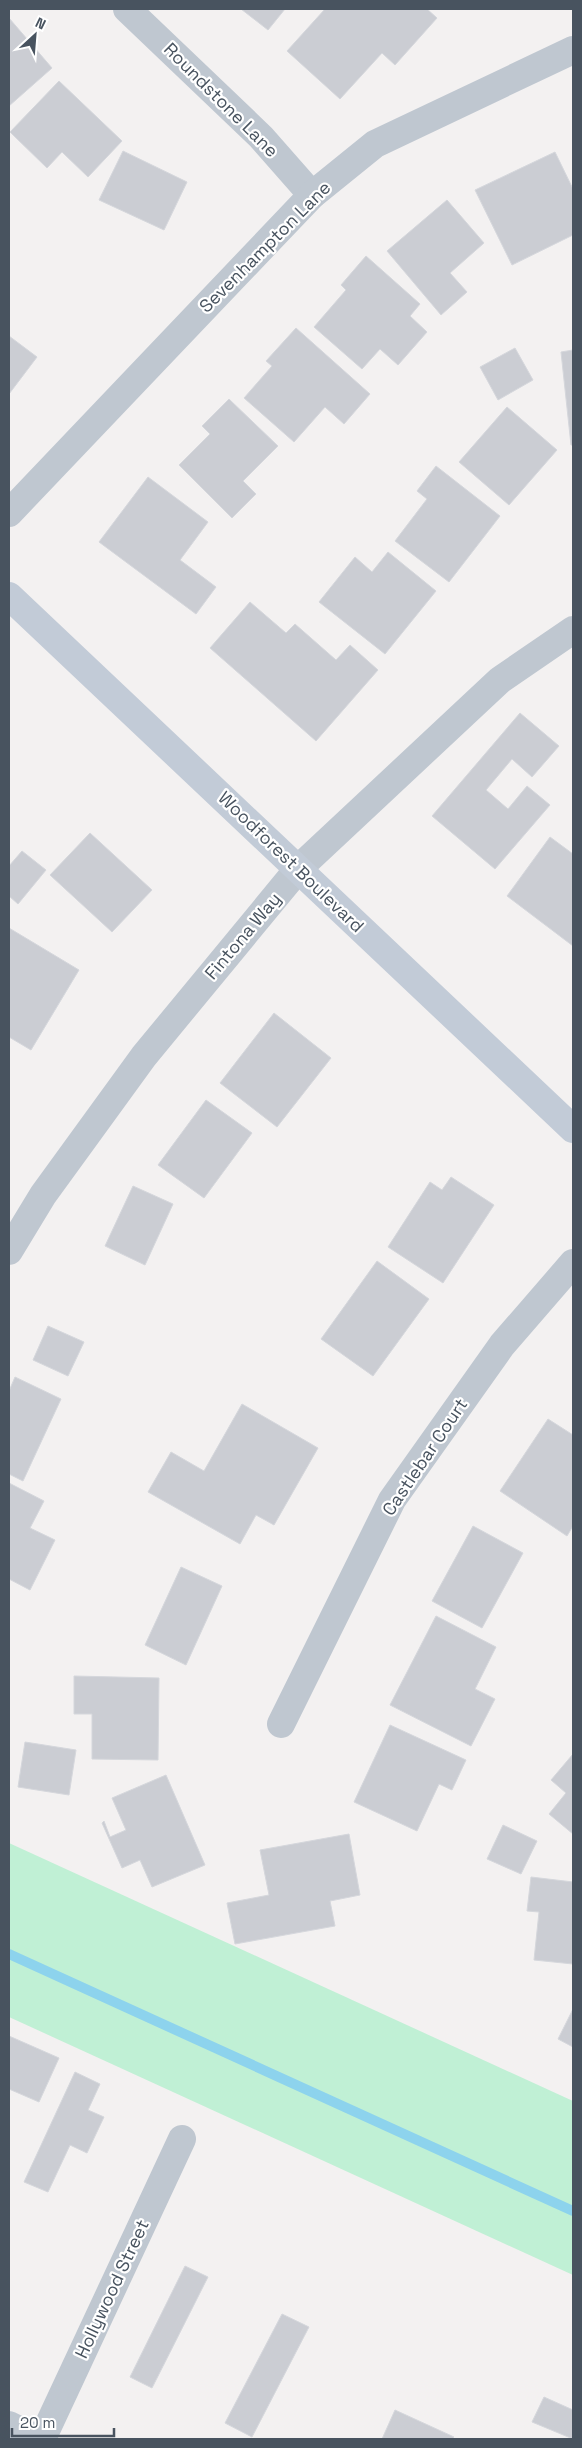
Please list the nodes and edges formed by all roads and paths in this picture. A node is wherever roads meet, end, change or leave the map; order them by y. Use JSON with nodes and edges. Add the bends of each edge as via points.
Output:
{"nodes":[{"id":1,"x":127,"y":9,"type":"edge"},
{"id":2,"x":573,"y":50,"type":"edge"},
{"id":3,"x":312,"y":195,"type":"junction"},
{"id":4,"x":9,"y":514,"type":"edge"},
{"id":5,"x":9,"y":596,"type":"edge"},
{"id":6,"x":573,"y":630,"type":"edge"},
{"id":7,"x":299,"y":868,"type":"junction"},
{"id":8,"x":573,"y":1129,"type":"edge"},
{"id":9,"x":9,"y":1251,"type":"edge"},
{"id":10,"x":573,"y":1263,"type":"edge"},
{"id":11,"x":281,"y":1724,"type":"dead end"},
{"id":12,"x":182,"y":2140,"type":"dead end"},
{"id":13,"x":9,"y":2425,"type":"edge"},
{"id":14,"x":37,"y":2439,"type":"edge"},
{"id":15,"x":42,"y":2439,"type":"edge"}],
"edges":[{"from":1,"to":3,"type":"street","name":"Roundstone Lane","via":[[261,137]]},
{"from":2,"to":3,"type":"street","name":"Sevenhampton Lane","via":[[375,144]]},
{"from":3,"to":4,"type":"street","name":"Sevenhampton Lane"},
{"from":5,"to":7,"type":"main road","name":"Woodforest Boulevard"},
{"from":6,"to":7,"type":"street","name":"Fintona Way","via":[[500,680]]},
{"from":7,"to":8,"type":"main road","name":"Woodforest Boulevard"},
{"from":7,"to":9,"type":"street","name":"Fintona Way","via":[[144,1056],[42,1196]]},
{"from":10,"to":11,"type":"street","name":"Castlebar Court","via":[[502,1345],[392,1500]]},
{"from":12,"to":15,"type":"street","name":"Hollywood Street"},
{"from":13,"to":14,"type":"street"}]}
